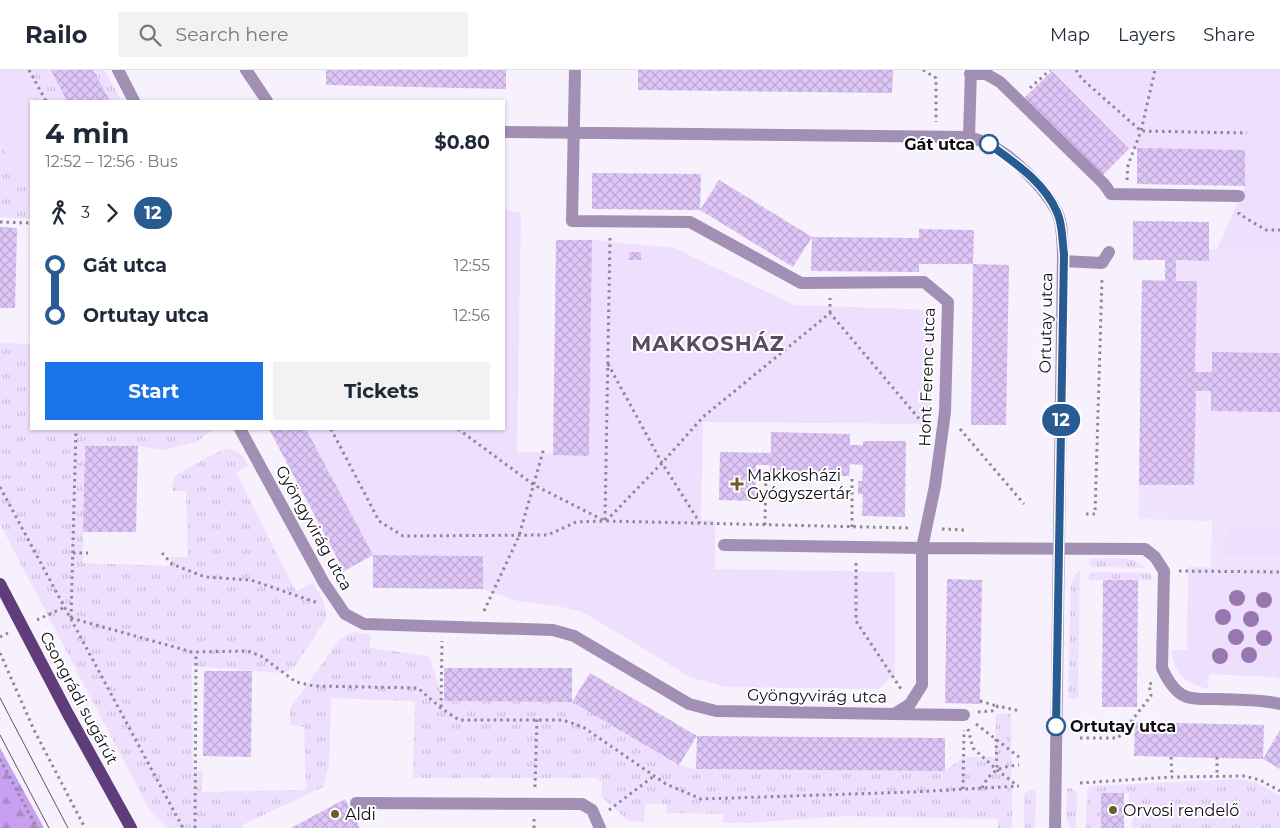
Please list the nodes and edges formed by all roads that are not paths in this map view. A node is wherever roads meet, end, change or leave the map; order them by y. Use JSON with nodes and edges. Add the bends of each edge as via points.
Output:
{"nodes":[{"id":1,"x":118,"y":70,"type":"edge"},
{"id":2,"x":246,"y":70,"type":"edge"},
{"id":3,"x":575,"y":70,"type":"edge"},
{"id":4,"x":970,"y":72,"type":"edge"},
{"id":5,"x":133,"y":100,"type":"edge"},
{"id":6,"x":267,"y":100,"type":"edge"},
{"id":7,"x":505,"y":132,"type":"edge"},
{"id":8,"x":574,"y":132,"type":"junction"},
{"id":9,"x":970,"y":137,"type":"junction"},
{"id":10,"x":1239,"y":196,"type":"road end"},
{"id":11,"x":1106,"y":258,"type":"road end"},
{"id":12,"x":1063,"y":261,"type":"junction"},
{"id":13,"x":241,"y":430,"type":"edge"},
{"id":14,"x":724,"y":545,"type":"dead end"},
{"id":15,"x":922,"y":548,"type":"junction"},
{"id":16,"x":1059,"y":549,"type":"junction"},
{"id":17,"x":0,"y":584,"type":"edge"},
{"id":18,"x":1280,"y":704,"type":"edge"},
{"id":19,"x":894,"y":714,"type":"junction"},
{"id":20,"x":964,"y":715,"type":"road end"},
{"id":21,"x":356,"y":803,"type":"dead end"},
{"id":22,"x":598,"y":824,"type":"edge"},
{"id":23,"x":131,"y":828,"type":"edge"},
{"id":24,"x":1055,"y":828,"type":"edge"}],
"edges":[{"from":1,"to":5,"type":"street"},
{"from":2,"to":6,"type":"street"},
{"from":3,"to":8,"type":"street"},
{"from":4,"to":9,"type":"street"},
{"from":4,"to":10,"type":"street","via":[[986,74],[1000,82],[1111,194]]},
{"from":7,"to":8,"type":"street"},
{"from":8,"to":9,"type":"street","name":"Ortutay utca"},
{"from":8,"to":15,"type":"street","name":"Hont Ferenc utca","via":[[572,221],[690,222],[801,283],[924,282],[948,302],[945,412]]},
{"from":9,"to":12,"type":"street","name":"Ortutay utca","via":[[989,144],[1021,167],[1046,193],[1058,213]]},
{"from":11,"to":12,"type":"street"},
{"from":12,"to":16,"type":"street","name":"Ortutay utca"},
{"from":13,"to":19,"type":"street","name":"Gyöngyvirág utca","via":[[324,583],[345,614],[364,624],[553,630],[574,636],[689,704],[716,711]]},
{"from":14,"to":15,"type":"street"},
{"from":15,"to":16,"type":"street"},
{"from":15,"to":19,"type":"street","name":"Gyöngyvirág utca","via":[[922,685],[910,704]]},
{"from":16,"to":18,"type":"street","via":[[1145,549],[1164,571],[1162,668],[1175,689],[1186,697],[1262,700]]},
{"from":16,"to":24,"type":"street","name":"Ortutay utca"},
{"from":17,"to":23,"type":"main road","name":"Csongrádi sugárút"},
{"from":19,"to":20,"type":"street"},
{"from":21,"to":22,"type":"street","via":[[582,804],[592,810]]}]}
